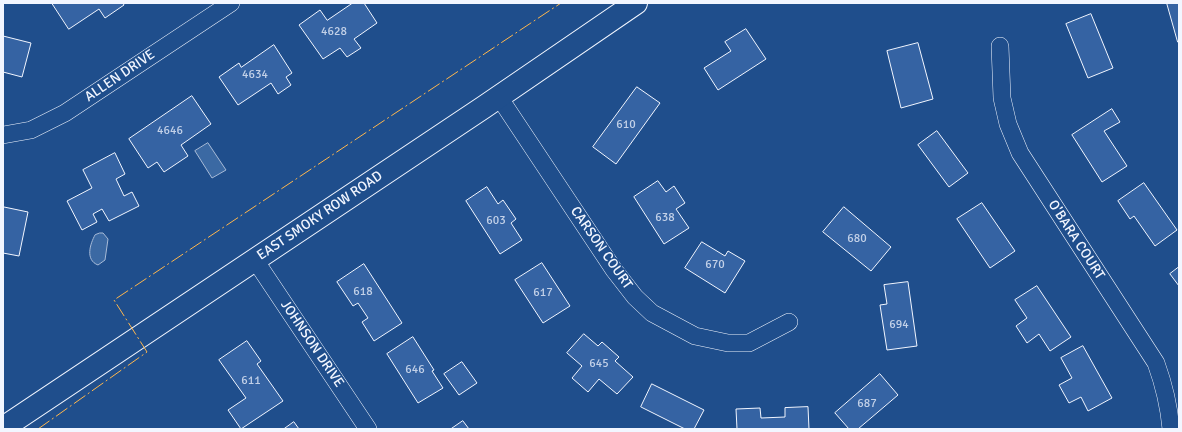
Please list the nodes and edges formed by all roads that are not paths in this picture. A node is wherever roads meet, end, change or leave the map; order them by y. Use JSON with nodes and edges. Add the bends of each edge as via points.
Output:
{"nodes":[{"id":1,"x":231,"y":3,"type":"edge"},
{"id":2,"x":636,"y":3,"type":"edge"},
{"id":3,"x":1000,"y":46,"type":"dead end"},
{"id":4,"x":499,"y":97,"type":"junction"},
{"id":5,"x":3,"y":135,"type":"edge"},
{"id":6,"x":255,"y":260,"type":"junction"},
{"id":7,"x":789,"y":322,"type":"dead end"},
{"id":8,"x":3,"y":428,"type":"edge"},
{"id":9,"x":368,"y":429,"type":"edge"},
{"id":10,"x":1171,"y":429,"type":"edge"}],
"edges":[{"from":1,"to":5,"type":"street","name":"ALLEN DRIVE","via":[[65,113],[31,130]]},
{"from":2,"to":4,"type":"street","name":"EAST SMOKY ROW ROAD"},
{"from":3,"to":10,"type":"street","name":"O'BARA COURT","via":[[1002,98],[1008,124],[1020,152],[1156,363],[1170,410]]},
{"from":4,"to":6,"type":"street","name":"EAST SMOKY ROW ROAD"},
{"from":4,"to":7,"type":"street","name":"CARSON COURT","via":[[614,270],[635,297],[652,313],[695,336],[728,343],[749,343]]},
{"from":6,"to":8,"type":"street","name":"EAST SMOKY ROW ROAD"},
{"from":6,"to":9,"type":"street","name":"JOHNSON DRIVE"}]}
